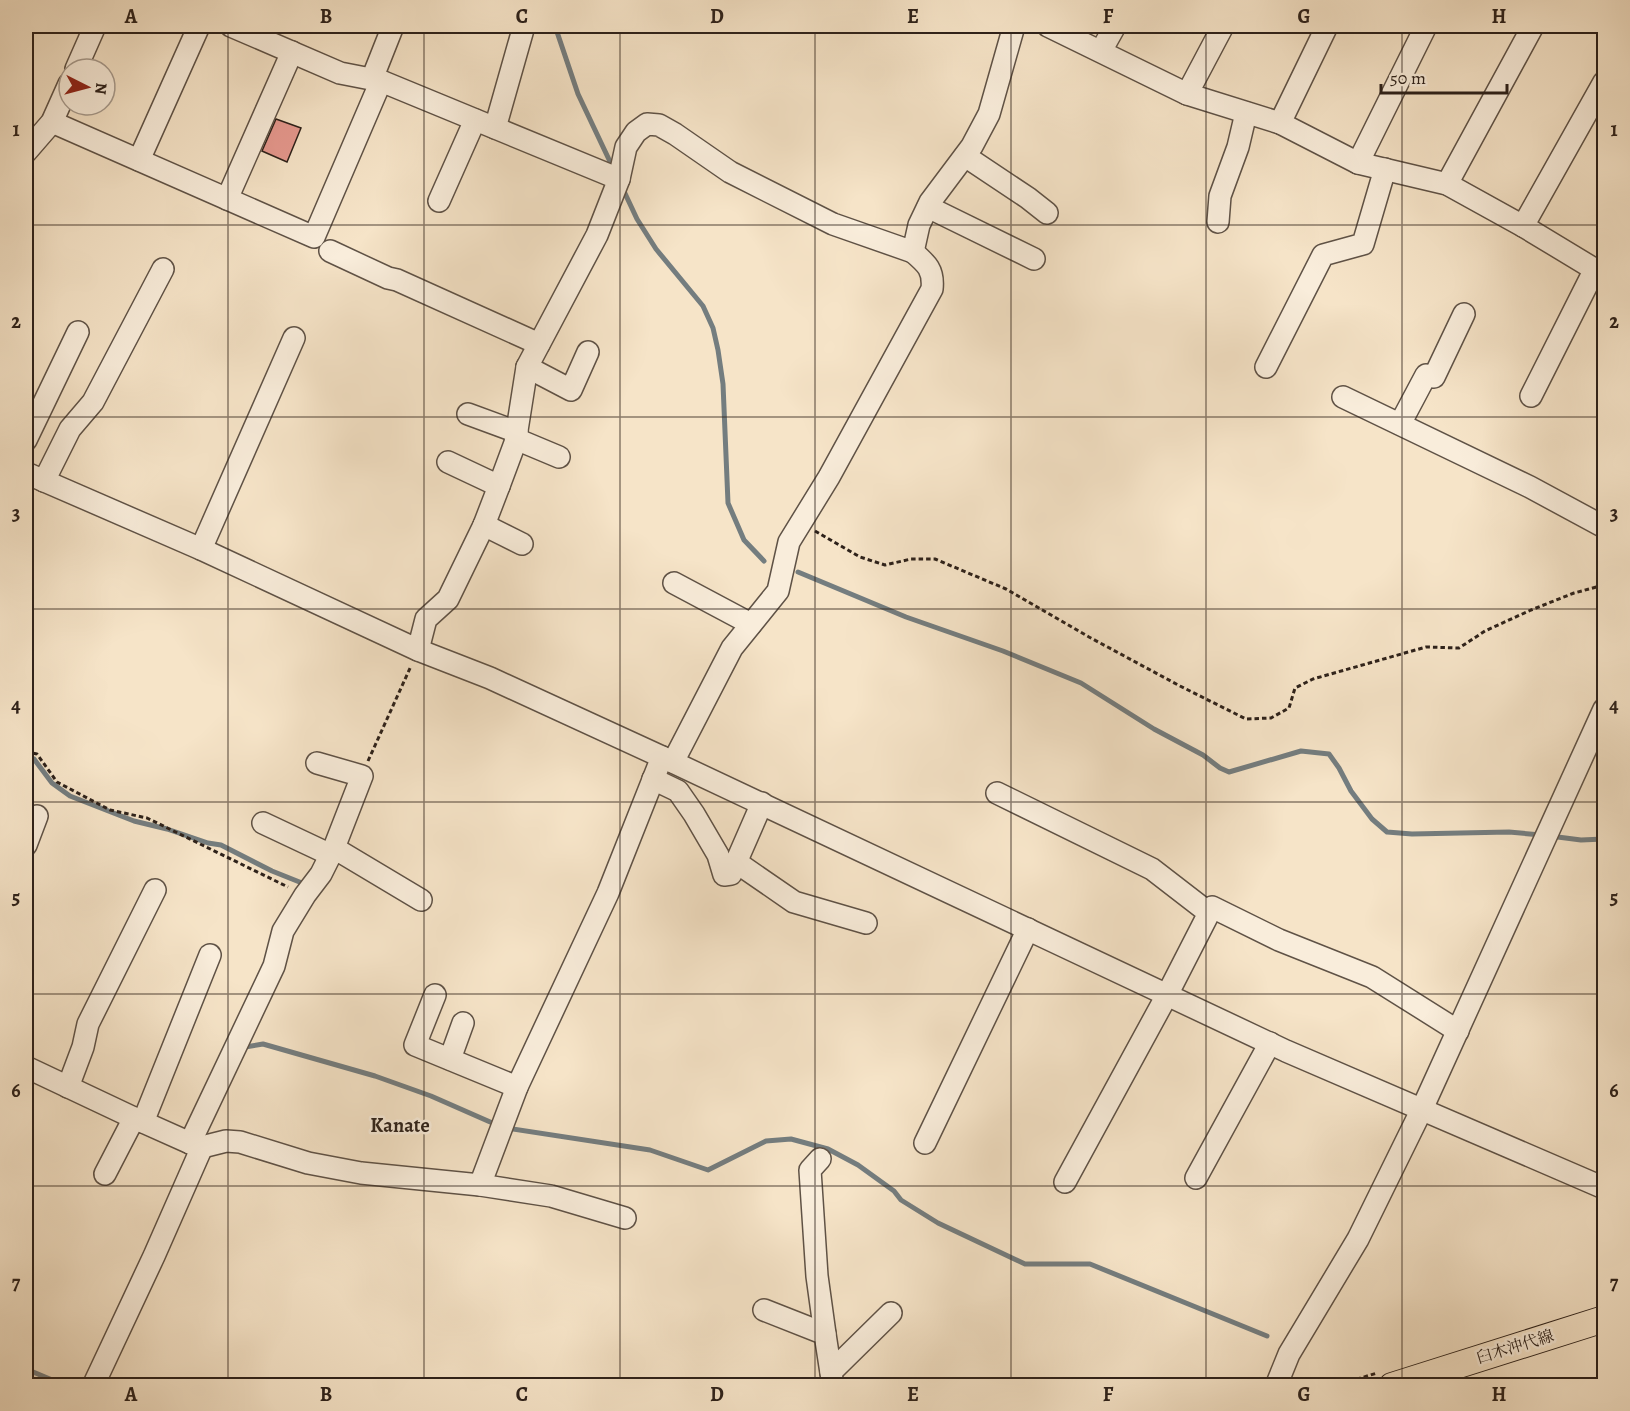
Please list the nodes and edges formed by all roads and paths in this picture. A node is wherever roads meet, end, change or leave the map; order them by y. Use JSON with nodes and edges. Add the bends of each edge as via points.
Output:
{"nodes":[{"id":1,"x":95,"y":26,"type":"edge"},
{"id":2,"x":199,"y":26,"type":"edge"},
{"id":3,"x":231,"y":26,"type":"edge"},
{"id":4,"x":524,"y":26,"type":"edge"},
{"id":5,"x":1014,"y":26,"type":"edge"},
{"id":6,"x":1048,"y":26,"type":"edge"},
{"id":7,"x":1114,"y":26,"type":"edge"},
{"id":8,"x":1223,"y":26,"type":"edge"},
{"id":9,"x":1328,"y":26,"type":"edge"},
{"id":10,"x":1426,"y":26,"type":"edge"},
{"id":11,"x":1533,"y":26,"type":"edge"},
{"id":12,"x":387,"y":27,"type":"edge"},
{"id":13,"x":1101,"y":51,"type":"junction"},
{"id":14,"x":292,"y":52,"type":"junction"},
{"id":15,"x":81,"y":57,"type":"edge"},
{"id":16,"x":377,"y":80,"type":"junction"},
{"id":17,"x":1605,"y":82,"type":"edge"},
{"id":18,"x":1187,"y":94,"type":"junction"},
{"id":19,"x":57,"y":111,"type":"edge"},
{"id":20,"x":1246,"y":113,"type":"junction"},
{"id":21,"x":475,"y":120,"type":"junction"},
{"id":22,"x":52,"y":122,"type":"junction"},
{"id":23,"x":1280,"y":123,"type":"junction"},
{"id":24,"x":495,"y":128,"type":"junction"},
{"id":25,"x":26,"y":152,"type":"edge"},
{"id":26,"x":965,"y":156,"type":"junction"},
{"id":27,"x":139,"y":160,"type":"junction"},
{"id":28,"x":1358,"y":163,"type":"junction"},
{"id":29,"x":1385,"y":170,"type":"junction"},
{"id":30,"x":619,"y":179,"type":"junction"},
{"id":31,"x":1447,"y":184,"type":"junction"},
{"id":32,"x":226,"y":199,"type":"junction"},
{"id":33,"x":439,"y":201,"type":"dead end"},
{"id":34,"x":928,"y":207,"type":"junction"},
{"id":35,"x":1047,"y":213,"type":"dead end"},
{"id":36,"x":1218,"y":222,"type":"dead end"},
{"id":37,"x":1523,"y":226,"type":"junction"},
{"id":38,"x":330,"y":251,"type":"dead end"},
{"id":39,"x":913,"y":252,"type":"junction"},
{"id":40,"x":1034,"y":258,"type":"dead end"},
{"id":41,"x":163,"y":269,"type":"dead end"},
{"id":42,"x":1601,"y":271,"type":"edge"},
{"id":43,"x":1464,"y":314,"type":"dead end"},
{"id":44,"x":78,"y":332,"type":"dead end"},
{"id":45,"x":294,"y":338,"type":"dead end"},
{"id":46,"x":539,"y":344,"type":"junction"},
{"id":47,"x":588,"y":352,"type":"dead end"},
{"id":48,"x":527,"y":367,"type":"junction"},
{"id":49,"x":1266,"y":367,"type":"dead end"},
{"id":50,"x":1531,"y":396,"type":"dead end"},
{"id":51,"x":1343,"y":397,"type":"dead end"},
{"id":52,"x":468,"y":414,"type":"dead end"},
{"id":53,"x":1400,"y":424,"type":"junction"},
{"id":54,"x":517,"y":435,"type":"junction"},
{"id":55,"x":26,"y":440,"type":"edge"},
{"id":56,"x":559,"y":457,"type":"dead end"},
{"id":57,"x":448,"y":462,"type":"dead end"},
{"id":58,"x":35,"y":477,"type":"edge"},
{"id":59,"x":500,"y":486,"type":"junction"},
{"id":60,"x":801,"y":522,"type":"junction"},
{"id":61,"x":484,"y":525,"type":"junction"},
{"id":62,"x":1605,"y":527,"type":"edge"},
{"id":63,"x":522,"y":544,"type":"dead end"},
{"id":64,"x":201,"y":549,"type":"junction"},
{"id":65,"x":674,"y":584,"type":"dead end"},
{"id":66,"x":1605,"y":585,"type":"edge"},
{"id":67,"x":751,"y":624,"type":"junction"},
{"id":68,"x":418,"y":650,"type":"junction"},
{"id":69,"x":1605,"y":709,"type":"edge"},
{"id":70,"x":26,"y":752,"type":"edge"},
{"id":71,"x":667,"y":759,"type":"junction"},
{"id":72,"x":317,"y":763,"type":"dead end"},
{"id":73,"x":367,"y":763,"type":"dead end"},
{"id":74,"x":653,"y":779,"type":"junction"},
{"id":75,"x":997,"y":793,"type":"dead end"},
{"id":76,"x":762,"y":803,"type":"junction"},
{"id":77,"x":37,"y":816,"type":"dead end"},
{"id":78,"x":262,"y":822,"type":"dead end"},
{"id":79,"x":26,"y":845,"type":"edge"},
{"id":80,"x":332,"y":851,"type":"junction"},
{"id":81,"x":736,"y":862,"type":"junction"},
{"id":82,"x":155,"y":890,"type":"dead end"},
{"id":83,"x":305,"y":895,"type":"junction"},
{"id":84,"x":421,"y":900,"type":"dead end"},
{"id":85,"x":1209,"y":913,"type":"junction"},
{"id":86,"x":866,"y":922,"type":"dead end"},
{"id":87,"x":1028,"y":929,"type":"junction"},
{"id":88,"x":210,"y":955,"type":"dead end"},
{"id":89,"x":435,"y":995,"type":"dead end"},
{"id":90,"x":1167,"y":995,"type":"junction"},
{"id":91,"x":463,"y":1023,"type":"dead end"},
{"id":92,"x":1458,"y":1031,"type":"junction"},
{"id":93,"x":1270,"y":1043,"type":"junction"},
{"id":94,"x":450,"y":1059,"type":"junction"},
{"id":95,"x":26,"y":1067,"type":"edge"},
{"id":96,"x":68,"y":1087,"type":"junction"},
{"id":97,"x":517,"y":1087,"type":"junction"},
{"id":98,"x":1422,"y":1108,"type":"junction"},
{"id":99,"x":138,"y":1120,"type":"junction"},
{"id":100,"x":925,"y":1143,"type":"dead end"},
{"id":101,"x":196,"y":1145,"type":"junction"},
{"id":102,"x":820,"y":1159,"type":"dead end"},
{"id":103,"x":105,"y":1174,"type":"dead end"},
{"id":104,"x":1196,"y":1178,"type":"dead end"},
{"id":105,"x":1065,"y":1182,"type":"dead end"},
{"id":106,"x":480,"y":1185,"type":"junction"},
{"id":107,"x":1604,"y":1188,"type":"edge"},
{"id":108,"x":625,"y":1218,"type":"dead end"},
{"id":109,"x":764,"y":1310,"type":"dead end"},
{"id":110,"x":891,"y":1312,"type":"dead end"},
{"id":111,"x":1605,"y":1319,"type":"edge"},
{"id":112,"x":825,"y":1334,"type":"junction"},
{"id":113,"x":832,"y":1379,"type":"edge"},
{"id":114,"x":93,"y":1386,"type":"edge"},
{"id":115,"x":1276,"y":1386,"type":"edge"},
{"id":116,"x":1392,"y":1386,"type":"edge"}],
"edges":[{"from":1,"to":15,"type":"street"},
{"from":2,"to":27,"type":"street"},
{"from":3,"to":14,"type":"street"},
{"from":4,"to":24,"type":"street"},
{"from":5,"to":26,"type":"street","via":[[989,114]]},
{"from":6,"to":13,"type":"street"},
{"from":7,"to":13,"type":"street"},
{"from":8,"to":18,"type":"street"},
{"from":9,"to":23,"type":"street"},
{"from":10,"to":28,"type":"street"},
{"from":11,"to":31,"type":"street"},
{"from":12,"to":16,"type":"street"},
{"from":13,"to":18,"type":"street"},
{"from":14,"to":16,"type":"street","via":[[340,73]]},
{"from":14,"to":32,"type":"street"},
{"from":16,"to":21,"type":"street"},
{"from":16,"to":32,"type":"street","via":[[314,237]]},
{"from":17,"to":37,"type":"street"},
{"from":18,"to":20,"type":"street"},
{"from":19,"to":22,"type":"street"},
{"from":20,"to":23,"type":"street"},
{"from":20,"to":36,"type":"street","via":[[1221,196]]},
{"from":21,"to":24,"type":"street"},
{"from":21,"to":33,"type":"street"},
{"from":22,"to":25,"type":"street"},
{"from":22,"to":27,"type":"street"},
{"from":23,"to":28,"type":"street"},
{"from":24,"to":30,"type":"street"},
{"from":26,"to":34,"type":"street"},
{"from":26,"to":35,"type":"street"},
{"from":27,"to":32,"type":"street"},
{"from":28,"to":29,"type":"street"},
{"from":29,"to":31,"type":"street"},
{"from":29,"to":49,"type":"street","via":[[1363,244],[1323,255]]},
{"from":30,"to":39,"type":"street","via":[[626,147],[636,132],[647,124],[659,125],[730,172],[833,224]]},
{"from":30,"to":46,"type":"street","via":[[597,235]]},
{"from":31,"to":37,"type":"street"},
{"from":34,"to":39,"type":"street"},
{"from":34,"to":40,"type":"street"},
{"from":37,"to":42,"type":"street"},
{"from":38,"to":46,"type":"street"},
{"from":39,"to":60,"type":"street","via":[[933,276],[932,289],[830,477]]},
{"from":41,"to":58,"type":"street","via":[[93,402]]},
{"from":42,"to":50,"type":"street"},
{"from":43,"to":53,"type":"street","via":[[1434,377],[1426,375]]},
{"from":44,"to":55,"type":"street"},
{"from":45,"to":64,"type":"street"},
{"from":46,"to":48,"type":"street"},
{"from":47,"to":48,"type":"street","via":[[571,390]]},
{"from":48,"to":54,"type":"street"},
{"from":51,"to":53,"type":"street"},
{"from":52,"to":54,"type":"street"},
{"from":53,"to":62,"type":"street"},
{"from":54,"to":56,"type":"street"},
{"from":54,"to":59,"type":"street"},
{"from":57,"to":59,"type":"street"},
{"from":58,"to":64,"type":"street"},
{"from":59,"to":61,"type":"street"},
{"from":60,"to":66,"type":"path","via":[[860,557],[885,565],[935,559],[1006,589],[1246,719],[1271,718],[1289,708],[1295,688],[1313,679],[1426,647],[1459,648],[1531,610]]},
{"from":60,"to":67,"type":"street","via":[[789,542],[778,591]]},
{"from":61,"to":63,"type":"street"},
{"from":61,"to":68,"type":"street","via":[[447,599],[426,619]]},
{"from":64,"to":68,"type":"street"},
{"from":65,"to":67,"type":"street"},
{"from":67,"to":71,"type":"street","via":[[732,648]]},
{"from":68,"to":71,"type":"street","via":[[490,678]]},
{"from":68,"to":73,"type":"path"},
{"from":69,"to":92,"type":"street"},
{"from":70,"to":83,"type":"path","via":[[37,754],[57,782],[110,810],[147,818]]},
{"from":71,"to":74,"type":"street"},
{"from":71,"to":76,"type":"street"},
{"from":72,"to":80,"type":"street","via":[[362,776]]},
{"from":74,"to":81,"type":"street","via":[[678,791],[718,855],[724,875],[731,874]]},
{"from":74,"to":97,"type":"street","via":[[608,892]]},
{"from":75,"to":85,"type":"street","via":[[1152,869]]},
{"from":76,"to":81,"type":"street"},
{"from":76,"to":87,"type":"street"},
{"from":77,"to":79,"type":"street"},
{"from":78,"to":80,"type":"street"},
{"from":80,"to":83,"type":"street"},
{"from":80,"to":84,"type":"street"},
{"from":81,"to":86,"type":"street","via":[[794,902]]},
{"from":82,"to":96,"type":"street","via":[[88,1024]]},
{"from":83,"to":101,"type":"street","via":[[282,931],[274,966]]},
{"from":85,"to":90,"type":"street"},
{"from":85,"to":92,"type":"street","via":[[1212,907],[1279,940],[1372,977]]},
{"from":87,"to":90,"type":"street"},
{"from":87,"to":100,"type":"street"},
{"from":88,"to":99,"type":"street"},
{"from":89,"to":94,"type":"street","via":[[415,1045]]},
{"from":90,"to":93,"type":"street"},
{"from":90,"to":105,"type":"street"},
{"from":91,"to":94,"type":"street"},
{"from":92,"to":98,"type":"street"},
{"from":93,"to":98,"type":"street"},
{"from":93,"to":104,"type":"street"},
{"from":94,"to":97,"type":"street"},
{"from":95,"to":96,"type":"street"},
{"from":96,"to":99,"type":"street"},
{"from":97,"to":106,"type":"street"},
{"from":98,"to":107,"type":"street"},
{"from":98,"to":115,"type":"street","via":[[1358,1239],[1289,1354]]},
{"from":99,"to":101,"type":"street"},
{"from":99,"to":103,"type":"street"},
{"from":101,"to":106,"type":"street","via":[[240,1142],[308,1163],[361,1173]]},
{"from":101,"to":114,"type":"street","via":[[154,1256]]},
{"from":102,"to":112,"type":"street","via":[[810,1170]]},
{"from":106,"to":108,"type":"street","via":[[552,1196]]},
{"from":109,"to":112,"type":"street"},
{"from":110,"to":113,"type":"street"},
{"from":111,"to":116,"type":"main road","name":"臼木沖代線"},
{"from":112,"to":113,"type":"street"}]}
